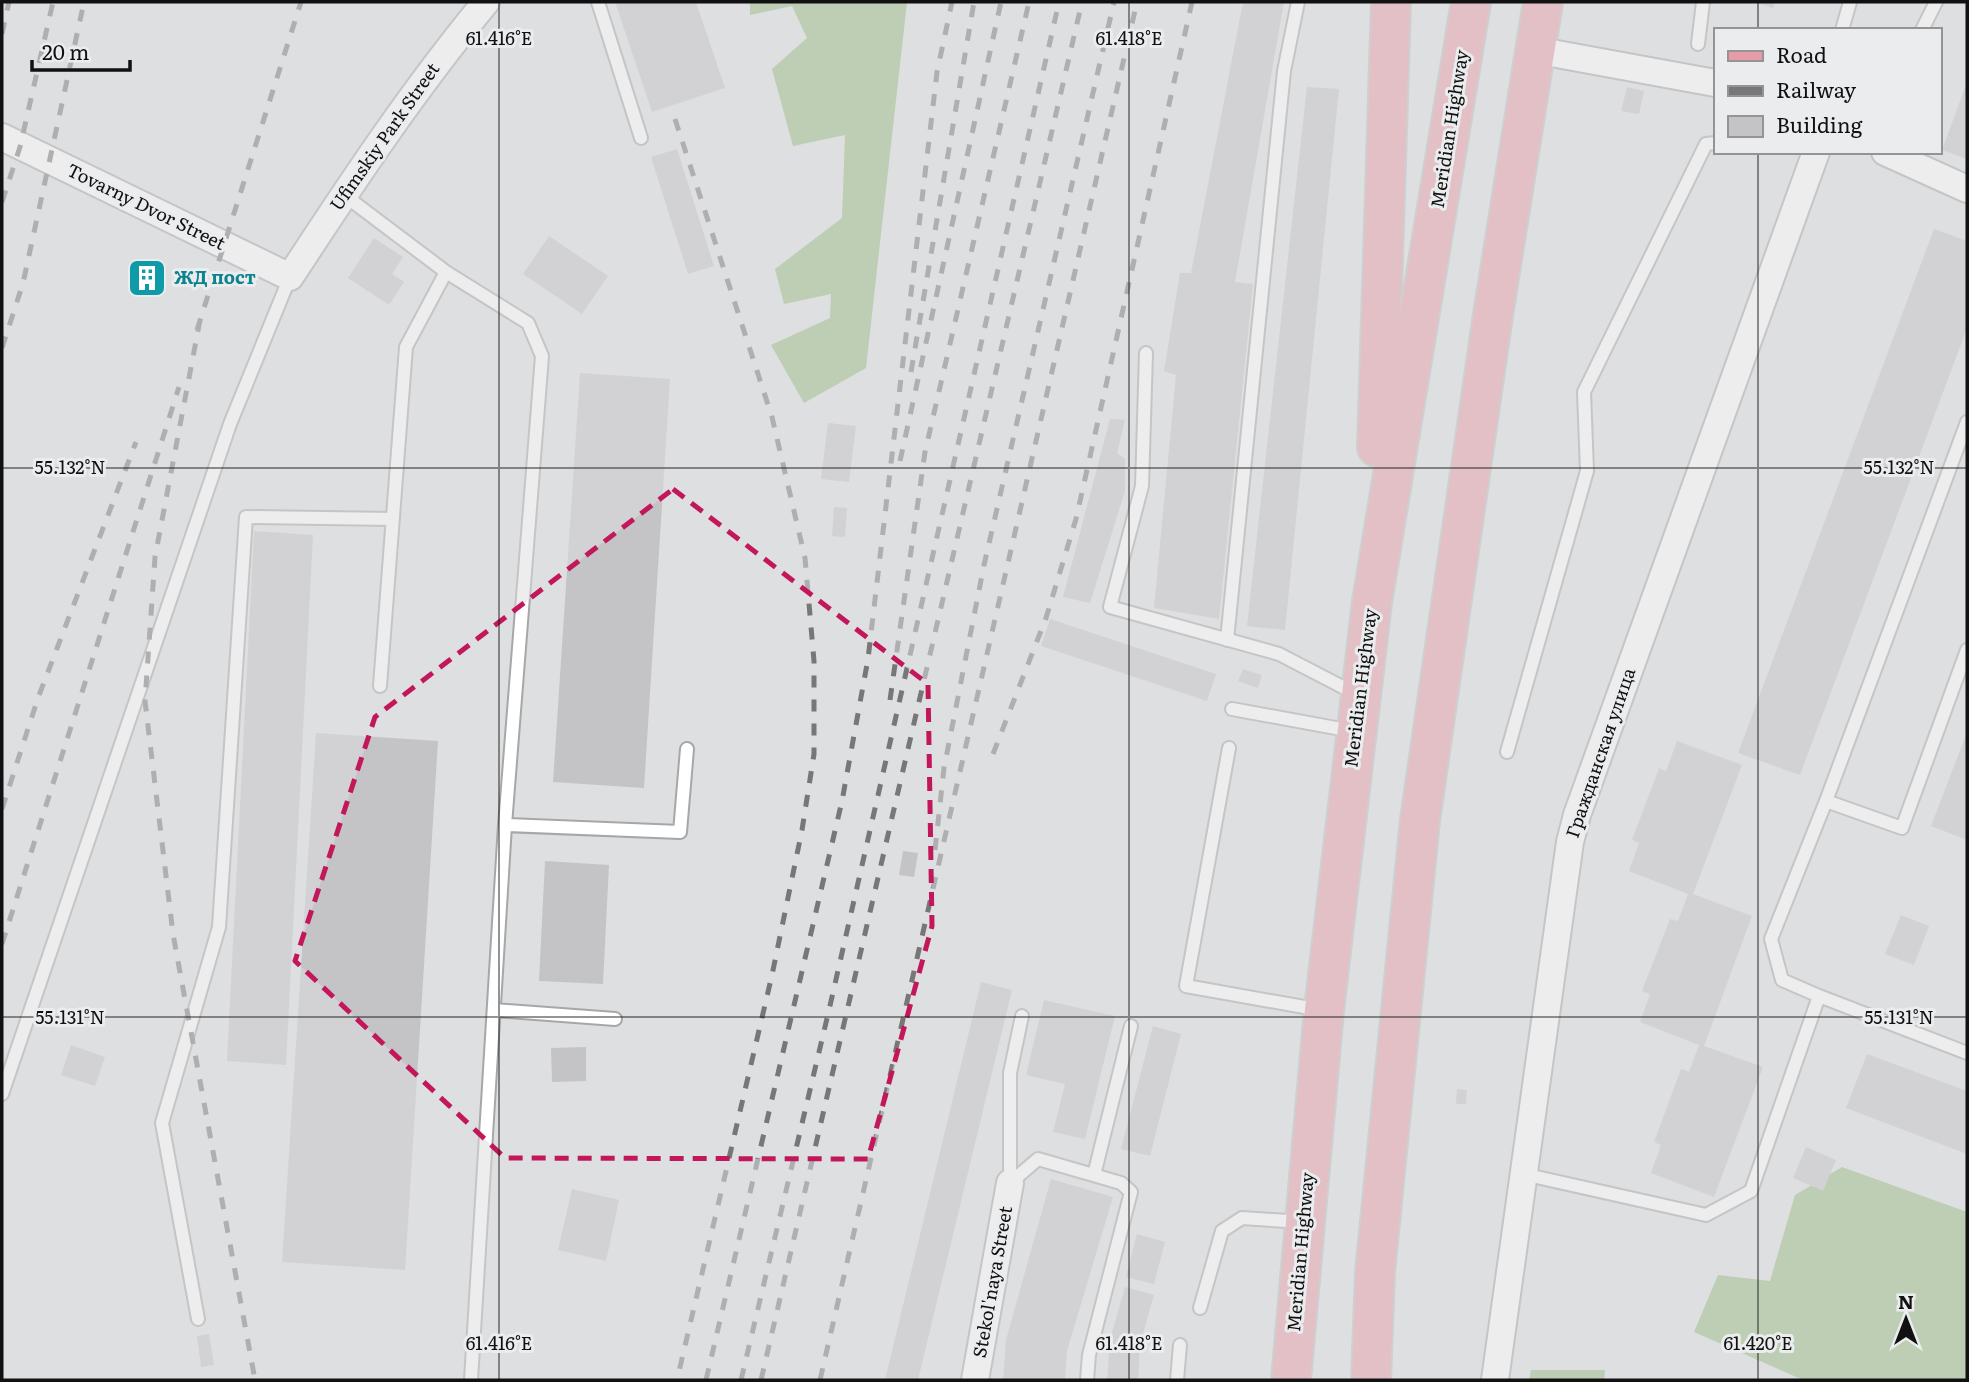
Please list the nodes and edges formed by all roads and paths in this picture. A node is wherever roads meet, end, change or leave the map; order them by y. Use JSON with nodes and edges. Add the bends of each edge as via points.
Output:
{"nodes":[{"id":1,"x":486,"y":2,"type":"edge"},
{"id":2,"x":598,"y":2,"type":"edge"},
{"id":3,"x":1298,"y":2,"type":"edge"},
{"id":4,"x":1391,"y":2,"type":"edge"},
{"id":5,"x":1471,"y":2,"type":"edge"},
{"id":6,"x":1543,"y":2,"type":"edge"},
{"id":7,"x":1703,"y":2,"type":"edge"},
{"id":8,"x":1850,"y":2,"type":"edge"},
{"id":9,"x":1936,"y":2,"type":"edge"},
{"id":10,"x":1843,"y":28,"type":"edge"},
{"id":11,"x":1923,"y":28,"type":"edge"},
{"id":12,"x":1698,"y":44,"type":"dead end"},
{"id":13,"x":1535,"y":50,"type":"junction"},
{"id":14,"x":1714,"y":83,"type":"edge"},
{"id":15,"x":2,"y":138,"type":"edge"},
{"id":16,"x":641,"y":138,"type":"dead end"},
{"id":17,"x":1714,"y":144,"type":"edge"},
{"id":18,"x":1815,"y":154,"type":"edge"},
{"id":19,"x":1889,"y":154,"type":"edge"},
{"id":20,"x":1967,"y":189,"type":"edge"},
{"id":21,"x":344,"y":195,"type":"junction"},
{"id":22,"x":446,"y":272,"type":"junction"},
{"id":23,"x":290,"y":276,"type":"junction"},
{"id":24,"x":1146,"y":353,"type":"dead end"},
{"id":25,"x":1967,"y":422,"type":"edge"},
{"id":26,"x":393,"y":519,"type":"junction"},
{"id":27,"x":1372,"y":602,"type":"junction"},
{"id":28,"x":1227,"y":640,"type":"junction"},
{"id":29,"x":1967,"y":650,"type":"edge"},
{"id":30,"x":380,"y":686,"type":"dead end"},
{"id":31,"x":1231,"y":709,"type":"dead end"},
{"id":32,"x":1359,"y":714,"type":"junction"},
{"id":33,"x":1229,"y":748,"type":"dead end"},
{"id":34,"x":687,"y":749,"type":"dead end"},
{"id":35,"x":1507,"y":752,"type":"dead end"},
{"id":36,"x":1826,"y":800,"type":"junction"},
{"id":37,"x":505,"y":825,"type":"junction"},
{"id":38,"x":1819,"y":996,"type":"junction"},
{"id":39,"x":494,"y":1010,"type":"junction"},
{"id":40,"x":1324,"y":1010,"type":"junction"},
{"id":41,"x":1022,"y":1016,"type":"dead end"},
{"id":42,"x":615,"y":1019,"type":"dead end"},
{"id":43,"x":1131,"y":1026,"type":"dead end"},
{"id":44,"x":1967,"y":1053,"type":"edge"},
{"id":45,"x":2,"y":1094,"type":"edge"},
{"id":46,"x":1523,"y":1174,"type":"junction"},
{"id":47,"x":1094,"y":1175,"type":"junction"},
{"id":48,"x":1010,"y":1183,"type":"junction"},
{"id":49,"x":1304,"y":1222,"type":"junction"},
{"id":50,"x":1200,"y":1308,"type":"dead end"},
{"id":51,"x":198,"y":1318,"type":"dead end"},
{"id":52,"x":1180,"y":1345,"type":"dead end"},
{"id":53,"x":471,"y":1380,"type":"edge"},
{"id":54,"x":975,"y":1380,"type":"edge"},
{"id":55,"x":1087,"y":1380,"type":"edge"},
{"id":56,"x":1177,"y":1380,"type":"edge"},
{"id":57,"x":1291,"y":1380,"type":"edge"},
{"id":58,"x":1371,"y":1380,"type":"edge"},
{"id":59,"x":1495,"y":1380,"type":"edge"}],
"edges":[{"from":1,"to":21,"type":"street","name":"Ufimskiy Park Street","via":[[441,56]]},
{"from":2,"to":16,"type":"lane"},
{"from":3,"to":28,"type":"lane","via":[[1284,71]]},
{"from":4,"to":27,"type":"main road"},
{"from":5,"to":27,"type":"main road","name":"Meridian Highway"},
{"from":6,"to":13,"type":"main road"},
{"from":7,"to":12,"type":"lane"},
{"from":8,"to":10,"type":"lane"},
{"from":9,"to":11,"type":"lane"},
{"from":13,"to":14,"type":"street"},
{"from":13,"to":58,"type":"main road","via":[[1420,820],[1375,1272]]},
{"from":15,"to":23,"type":"street","name":"Tovarny Dvor Street"},
{"from":17,"to":35,"type":"lane","via":[[1706,144],[1584,392],[1587,471]]},
{"from":18,"to":46,"type":"street","name":"Гражданская улица","via":[[1577,815]]},
{"from":19,"to":20,"type":"street"},
{"from":21,"to":22,"type":"lane"},
{"from":21,"to":23,"type":"street","name":"Ufimskiy Park Street"},
{"from":22,"to":26,"type":"lane","via":[[406,347]]},
{"from":22,"to":37,"type":"lane","via":[[528,323],[542,356]]},
{"from":23,"to":45,"type":"lane","via":[[230,424]]},
{"from":24,"to":28,"type":"lane","via":[[1142,486],[1110,607]]},
{"from":25,"to":36,"type":"lane"},
{"from":26,"to":30,"type":"lane"},
{"from":26,"to":51,"type":"lane","via":[[246,517],[219,927],[162,1123]]},
{"from":27,"to":32,"type":"main road","name":"Meridian Highway"},
{"from":28,"to":32,"type":"lane","via":[[1279,654]]},
{"from":29,"to":36,"type":"lane","via":[[1902,828]]},
{"from":31,"to":32,"type":"lane"},
{"from":32,"to":40,"type":"main road","name":"Meridian Highway"},
{"from":33,"to":40,"type":"lane","via":[[1186,986]]},
{"from":34,"to":37,"type":"lane","via":[[680,832]]},
{"from":36,"to":38,"type":"lane","via":[[1771,940],[1782,980]]},
{"from":37,"to":39,"type":"lane"},
{"from":38,"to":44,"type":"lane"},
{"from":38,"to":46,"type":"lane","via":[[1751,1191],[1706,1215]]},
{"from":39,"to":42,"type":"lane"},
{"from":39,"to":53,"type":"lane"},
{"from":40,"to":49,"type":"main road","name":"Meridian Highway"},
{"from":41,"to":48,"type":"lane","via":[[1010,1073]]},
{"from":43,"to":47,"type":"lane"},
{"from":46,"to":59,"type":"street","name":"Гражданская улица"},
{"from":47,"to":48,"type":"lane","via":[[1038,1159]]},
{"from":47,"to":55,"type":"lane","via":[[1121,1183],[1131,1192],[1089,1355]]},
{"from":48,"to":54,"type":"street","name":"Stekol'naya Street"},
{"from":49,"to":50,"type":"lane","via":[[1242,1218],[1222,1231]]},
{"from":49,"to":57,"type":"main road","name":"Meridian Highway"},
{"from":52,"to":56,"type":"lane"}]}
